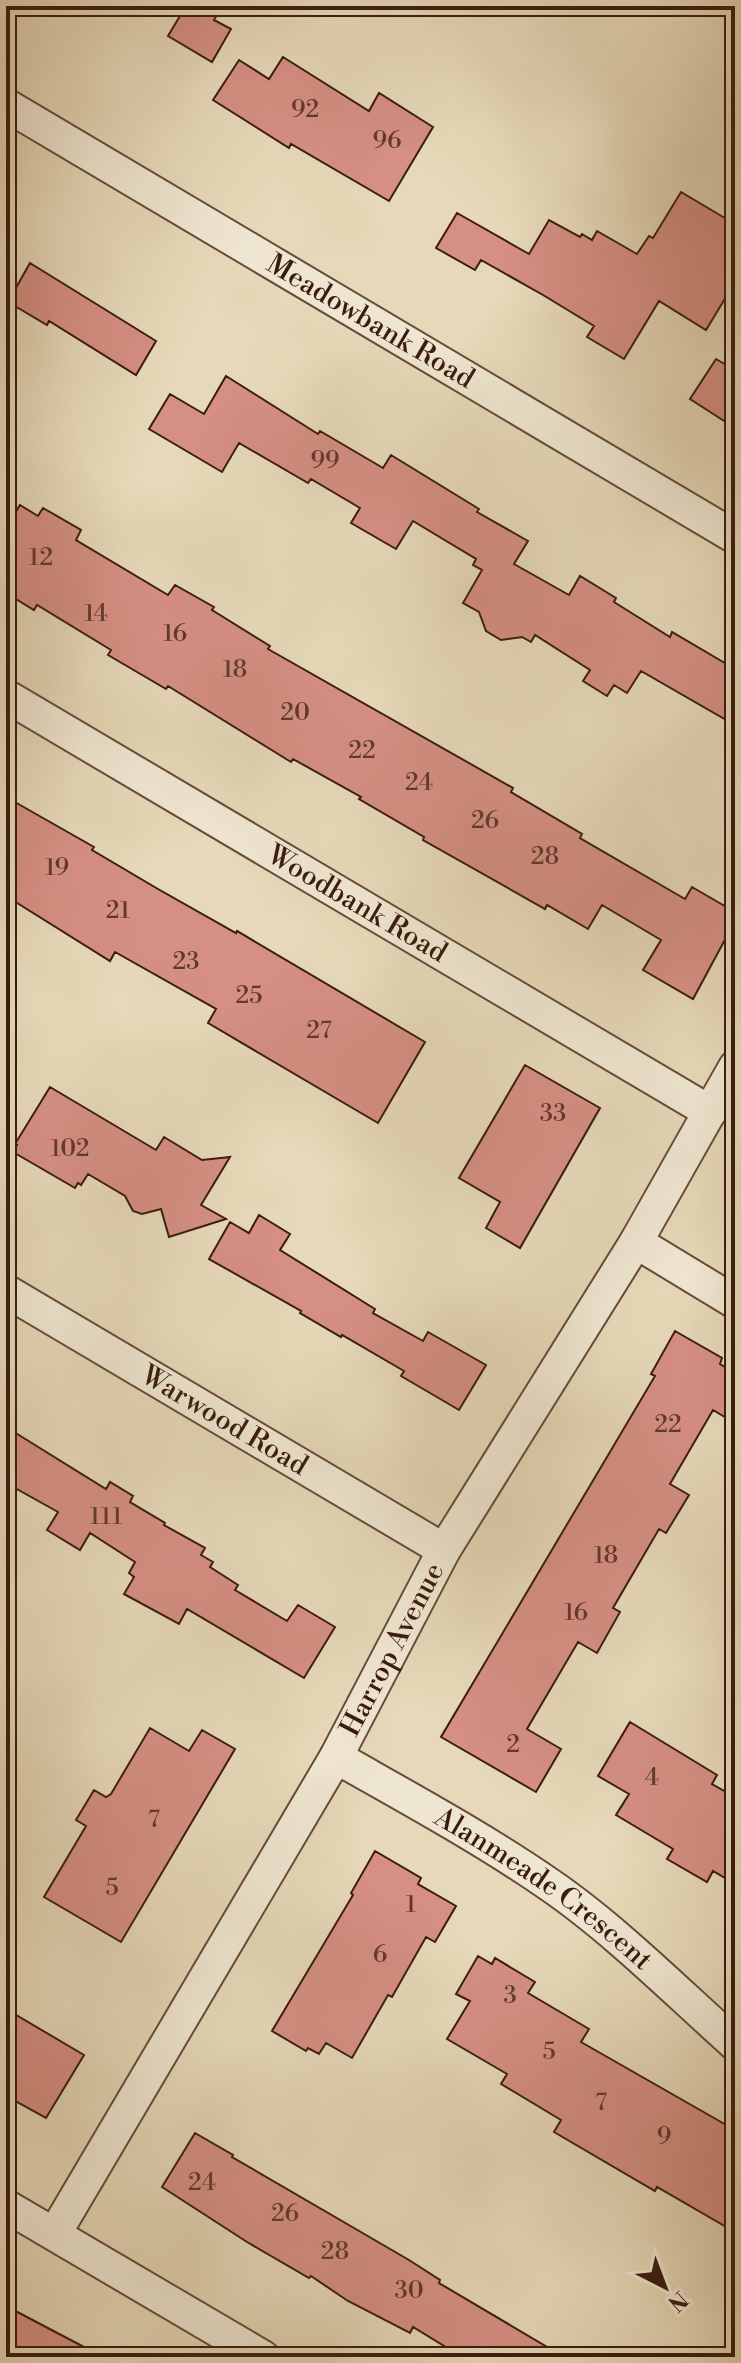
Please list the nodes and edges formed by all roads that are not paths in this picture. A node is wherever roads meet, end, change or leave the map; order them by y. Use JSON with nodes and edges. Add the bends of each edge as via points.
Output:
{"nodes":[{"id":1,"x":6,"y":105,"type":"edge"},
{"id":2,"x":735,"y":537,"type":"edge"},
{"id":3,"x":6,"y":696,"type":"edge"},
{"id":4,"x":735,"y":1067,"type":"edge"},
{"id":5,"x":710,"y":1112,"type":"junction"},
{"id":6,"x":636,"y":1242,"type":"junction"},
{"id":7,"x":6,"y":1291,"type":"edge"},
{"id":8,"x":735,"y":1302,"type":"edge"},
{"id":9,"x":444,"y":1550,"type":"junction"},
{"id":10,"x":336,"y":1757,"type":"junction"},
{"id":11,"x":735,"y":2044,"type":"edge"},
{"id":12,"x":6,"y":2206,"type":"edge"},
{"id":13,"x":55,"y":2233,"type":"junction"},
{"id":14,"x":263,"y":2357,"type":"edge"}],
"edges":[{"from":1,"to":2,"type":"street","name":"Meadowbank Road"},
{"from":3,"to":5,"type":"street","name":"Woodbank Road"},
{"from":4,"to":5,"type":"street","name":"Harrop Avenue"},
{"from":5,"to":6,"type":"street","name":"Harrop Avenue"},
{"from":6,"to":8,"type":"street"},
{"from":6,"to":9,"type":"street","name":"Harrop Avenue"},
{"from":7,"to":9,"type":"street","name":"Warwood Road"},
{"from":9,"to":10,"type":"street","name":"Harrop Avenue"},
{"from":10,"to":11,"type":"street","name":"Alanmeade Crescent","via":[[553,1887]]},
{"from":10,"to":13,"type":"street","name":"Harrop Avenue"},
{"from":12,"to":13,"type":"street"},
{"from":13,"to":14,"type":"street"}]}
